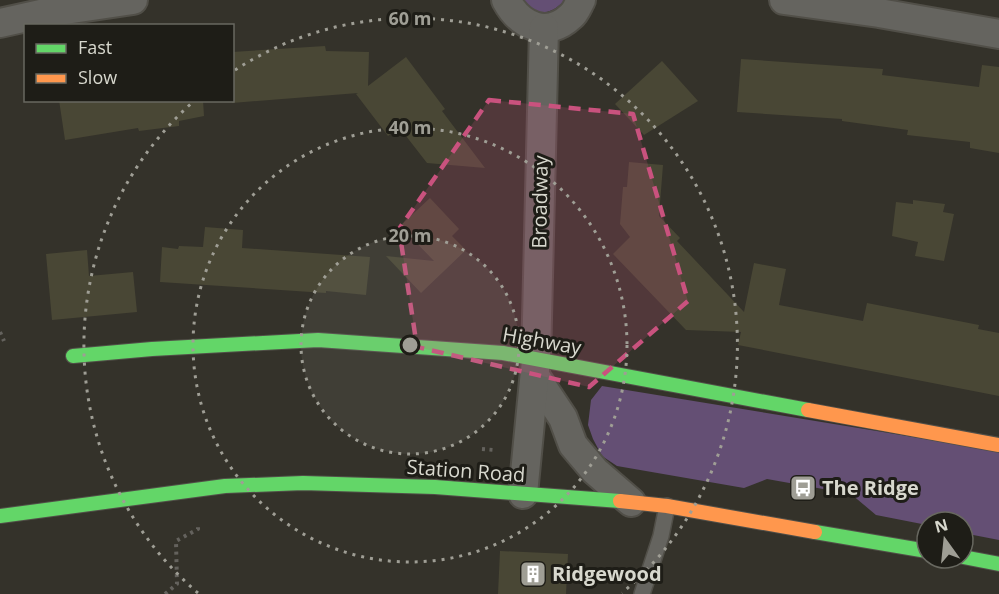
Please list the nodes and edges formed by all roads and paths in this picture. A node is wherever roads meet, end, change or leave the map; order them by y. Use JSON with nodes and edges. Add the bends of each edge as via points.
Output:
{"nodes":[{"id":1,"x":133,"y":0,"type":"edge"},
{"id":2,"x":506,"y":0,"type":"edge"},
{"id":3,"x":581,"y":0,"type":"edge"},
{"id":4,"x":784,"y":0,"type":"edge"},
{"id":5,"x":0,"y":23,"type":"edge"},
{"id":6,"x":544,"y":28,"type":"junction"},
{"id":7,"x":999,"y":34,"type":"edge"},
{"id":8,"x":0,"y":332,"type":"edge"},
{"id":9,"x":4,"y":341,"type":"dead end"},
{"id":10,"x":73,"y":356,"type":"dead end"},
{"id":11,"x":535,"y":368,"type":"junction"},
{"id":12,"x":999,"y":445,"type":"edge"},
{"id":13,"x":197,"y":489,"type":"junction"},
{"id":14,"x":523,"y":494,"type":"junction"},
{"id":15,"x":631,"y":502,"type":"junction"},
{"id":16,"x":667,"y":506,"type":"junction"},
{"id":17,"x":0,"y":516,"type":"edge"},
{"id":18,"x":915,"y":549,"type":"edge"},
{"id":19,"x":975,"y":559,"type":"edge"},
{"id":20,"x":999,"y":564,"type":"edge"},
{"id":21,"x":165,"y":594,"type":"edge"},
{"id":22,"x":642,"y":594,"type":"edge"}],
"edges":[{"from":1,"to":5,"type":"street"},
{"from":2,"to":6,"type":"street","via":[[525,24]]},
{"from":3,"to":6,"type":"street","via":[[573,15],[561,24]]},
{"from":4,"to":7,"type":"street"},
{"from":6,"to":11,"type":"street","name":"Broadway"},
{"from":8,"to":9,"type":"path"},
{"from":10,"to":11,"type":"main road","name":"Highway","via":[[318,340],[504,353]]},
{"from":11,"to":12,"type":"main road","name":"Highway"},
{"from":11,"to":14,"type":"street","name":"Broadway"},
{"from":11,"to":15,"type":"street","via":[[573,445],[595,471]]},
{"from":13,"to":14,"type":"main road","name":"Station Road","via":[[303,483]]},
{"from":13,"to":17,"type":"main road","name":"Station Road"},
{"from":13,"to":21,"type":"path","via":[[198,529],[177,540],[177,584]]},
{"from":14,"to":15,"type":"main road","name":"Station Road"},
{"from":15,"to":16,"type":"main road","name":"Station Road"},
{"from":16,"to":18,"type":"main road","name":"Station Road"},
{"from":16,"to":22,"type":"lane"},
{"from":19,"to":20,"type":"main road"}]}
